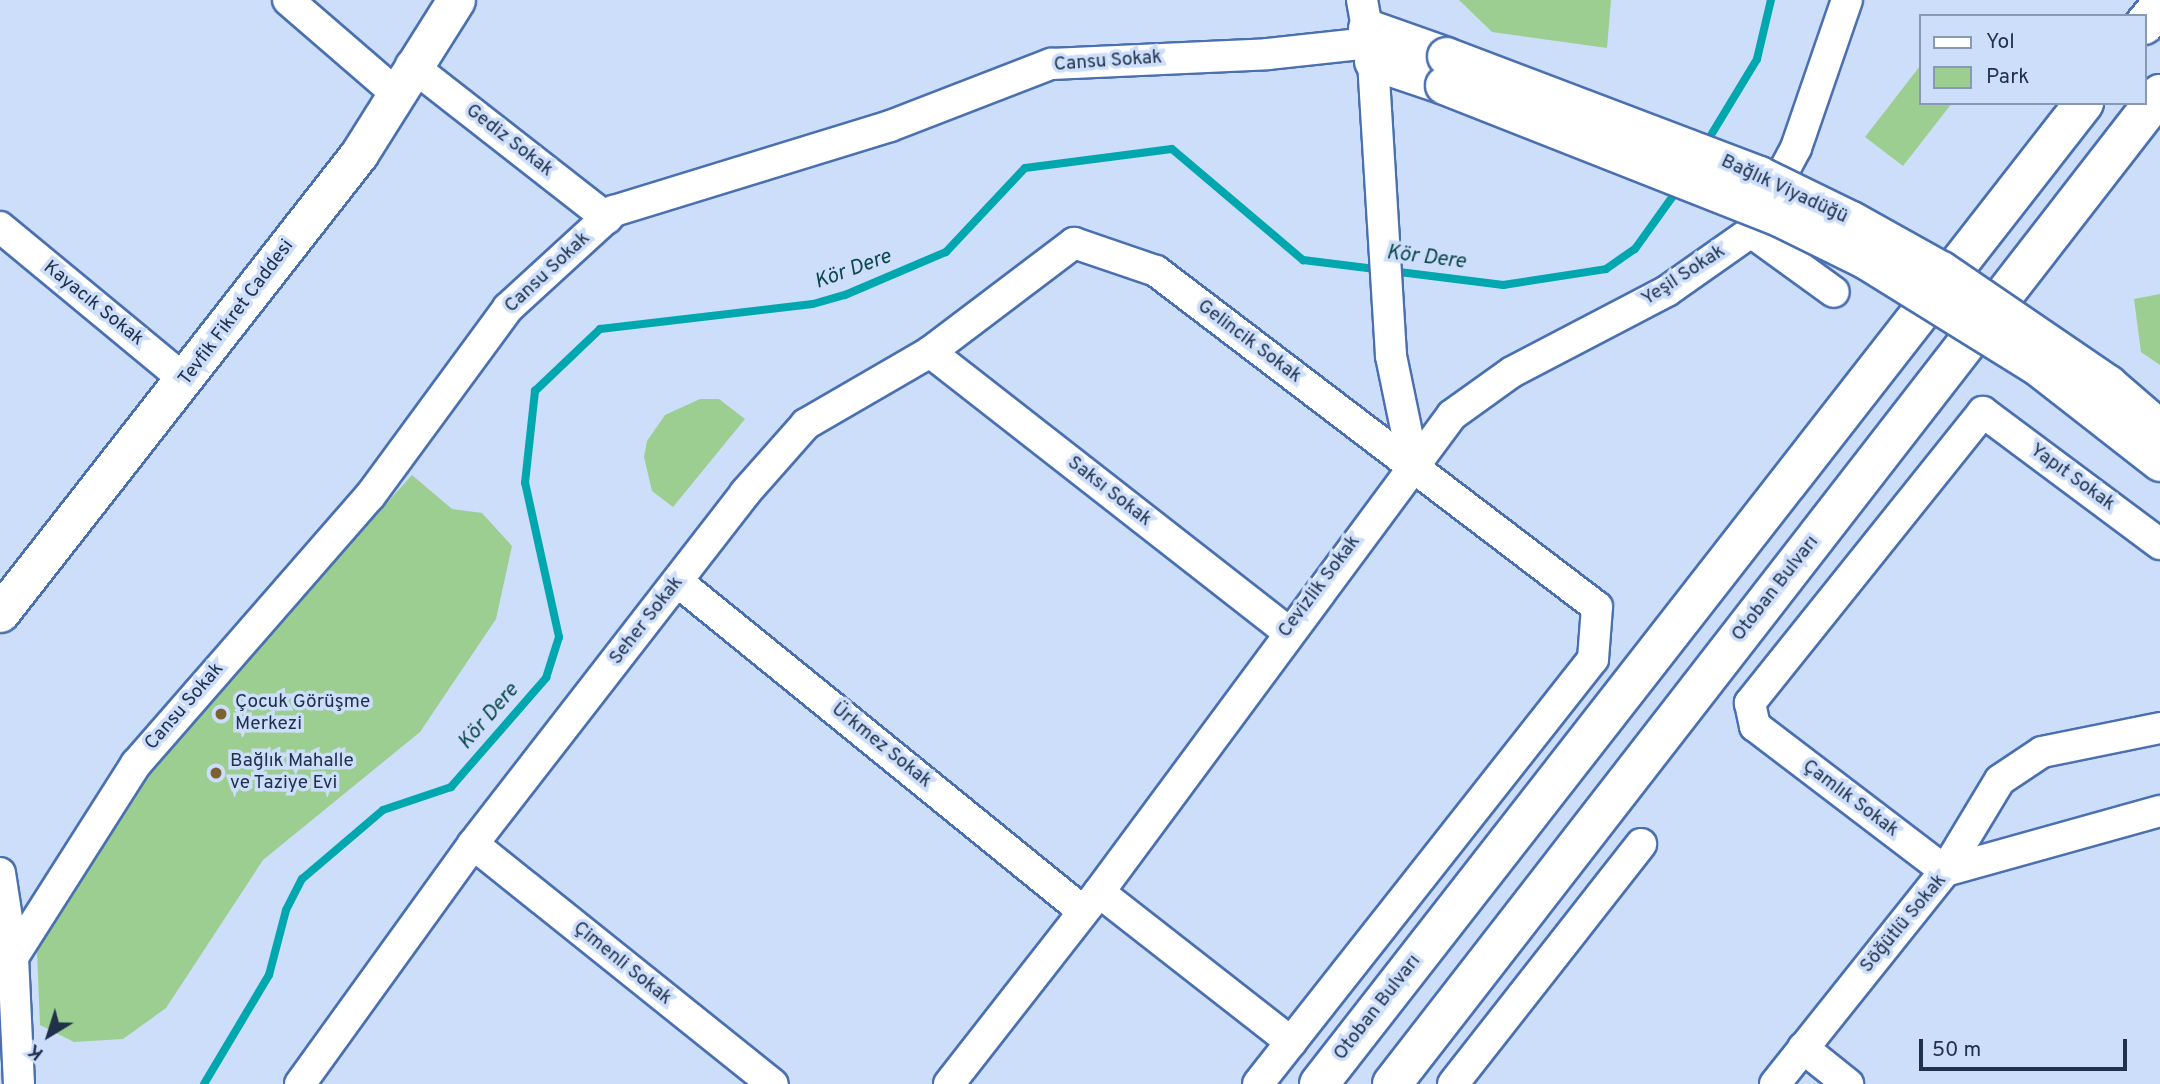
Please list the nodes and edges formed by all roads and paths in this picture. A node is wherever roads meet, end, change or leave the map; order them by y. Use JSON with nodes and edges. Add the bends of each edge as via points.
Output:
{"nodes":[{"id":1,"x":288,"y":0,"type":"edge"},
{"id":2,"x":456,"y":0,"type":"edge"},
{"id":3,"x":1847,"y":0,"type":"edge"},
{"id":4,"x":2160,"y":5,"type":"edge"},
{"id":5,"x":2146,"y":23,"type":"edge"},
{"id":6,"x":1368,"y":33,"type":"edge"},
{"id":7,"x":1442,"y":70,"type":"junction"},
{"id":8,"x":404,"y":80,"type":"junction"},
{"id":9,"x":2160,"y":94,"type":"edge"},
{"id":10,"x":2082,"y":105,"type":"edge"},
{"id":11,"x":607,"y":218,"type":"junction"},
{"id":12,"x":0,"y":227,"type":"edge"},
{"id":13,"x":1751,"y":232,"type":"junction"},
{"id":14,"x":1074,"y":243,"type":"joint"},
{"id":15,"x":1834,"y":292,"type":"dead end"},
{"id":16,"x":930,"y":352,"type":"junction"},
{"id":17,"x":186,"y":381,"type":"junction"},
{"id":18,"x":2160,"y":429,"type":"edge"},
{"id":19,"x":1413,"y":462,"type":"junction"},
{"id":20,"x":2160,"y":462,"type":"edge"},
{"id":21,"x":2160,"y":544,"type":"edge"},
{"id":22,"x":678,"y":582,"type":"junction"},
{"id":23,"x":0,"y":613,"type":"edge"},
{"id":24,"x":1287,"y":631,"type":"junction"},
{"id":25,"x":1755,"y":726,"type":"joint"},
{"id":26,"x":2160,"y":728,"type":"edge"},
{"id":27,"x":2160,"y":811,"type":"edge"},
{"id":28,"x":473,"y":844,"type":"junction"},
{"id":29,"x":1641,"y":844,"type":"dead end"},
{"id":30,"x":1945,"y":872,"type":"junction"},
{"id":31,"x":0,"y":873,"type":"edge"},
{"id":32,"x":1091,"y":901,"type":"junction"},
{"id":33,"x":7,"y":956,"type":"edge"},
{"id":34,"x":1291,"y":1042,"type":"junction"},
{"id":35,"x":1803,"y":1048,"type":"junction"},
{"id":36,"x":19,"y":1084,"type":"edge"},
{"id":37,"x":300,"y":1084,"type":"edge"},
{"id":38,"x":773,"y":1084,"type":"edge"},
{"id":39,"x":948,"y":1084,"type":"edge"},
{"id":40,"x":1258,"y":1084,"type":"edge"},
{"id":41,"x":1319,"y":1084,"type":"edge"},
{"id":42,"x":1392,"y":1084,"type":"edge"},
{"id":43,"x":1453,"y":1084,"type":"edge"},
{"id":44,"x":1775,"y":1084,"type":"edge"},
{"id":45,"x":1848,"y":1084,"type":"edge"}],
"edges":[{"from":1,"to":8,"type":"street","name":"Gediz Sokak"},
{"from":2,"to":8,"type":"street","name":"Tevfik Fikret Caddesi"},
{"from":3,"to":13,"type":"street","name":"Yeşil Sokak","via":[[1796,148]]},
{"from":4,"to":5,"type":"highway"},
{"from":6,"to":7,"type":"street","name":"Bağlık Viyadüğü"},
{"from":6,"to":11,"type":"street","name":"Cansu Sokak","via":[[1051,64],[890,126]]},
{"from":6,"to":19,"type":"street","via":[[1391,356]]},
{"from":7,"to":18,"type":"street","name":"Bağlık Viyadüğü","bridge":true,"via":[[1759,175],[1851,220],[1941,270],[2109,384]]},
{"from":7,"to":20,"type":"street","name":"Bağlık Viyadüğü","bridge":true,"via":[[1781,218],[1866,260],[2037,366]]},
{"from":8,"to":11,"type":"street","name":"Gediz Sokak"},
{"from":8,"to":17,"type":"street","name":"Tevfik Fikret Caddesi"},
{"from":9,"to":42,"type":"highway","name":"Otoban Bulvarı"},
{"from":10,"to":41,"type":"highway","name":"Otoban Bulvarı"},
{"from":11,"to":33,"type":"street","name":"Cansu Sokak","via":[[508,308],[370,496],[136,764]]},
{"from":12,"to":17,"type":"street","name":"Kayacık Sokak"},
{"from":13,"to":15,"type":"street"},
{"from":13,"to":19,"type":"street","name":"Yeşil Sokak","via":[[1667,291],[1512,372],[1452,415]]},
{"from":14,"to":16,"type":"street","name":"Seher Sokak"},
{"from":14,"to":19,"type":"street","name":"Gelincik Sokak","via":[[1156,271]]},
{"from":16,"to":22,"type":"street","name":"Seher Sokak","via":[[806,424],[745,492]]},
{"from":16,"to":24,"type":"street","name":"Saksı Sokak"},
{"from":17,"to":23,"type":"street","name":"Tevfik Fikret Caddesi"},
{"from":19,"to":24,"type":"street","name":"Cevizlik Sokak"},
{"from":19,"to":34,"type":"street","name":"Gelincik Sokak","via":[[1597,607],[1593,659]]},
{"from":21,"to":25,"type":"street","name":"Yapıt Sokak","via":[[1983,412],[1750,703]]},
{"from":22,"to":28,"type":"street","name":"Seher Sokak"},
{"from":22,"to":32,"type":"street","name":"Ürkmez Sokak"},
{"from":24,"to":32,"type":"street","name":"Cevizlik Sokak"},
{"from":25,"to":30,"type":"street","name":"Çamlık Sokak"},
{"from":26,"to":30,"type":"street","via":[[2042,752],[2000,780]]},
{"from":27,"to":30,"type":"street","name":"Söğütlü Sokak"},
{"from":28,"to":37,"type":"street","name":"Seher Sokak"},
{"from":28,"to":38,"type":"street","name":"Çimenli Sokak"},
{"from":29,"to":43,"type":"street"},
{"from":30,"to":35,"type":"street","name":"Söğütlü Sokak"},
{"from":31,"to":33,"type":"street"},
{"from":32,"to":34,"type":"street","name":"Ürkmez Sokak"},
{"from":32,"to":39,"type":"street","name":"Cevizlik Sokak"},
{"from":33,"to":36,"type":"street"},
{"from":34,"to":40,"type":"street"},
{"from":35,"to":44,"type":"street","name":"Söğütlü Sokak"},
{"from":35,"to":45,"type":"street"}]}
